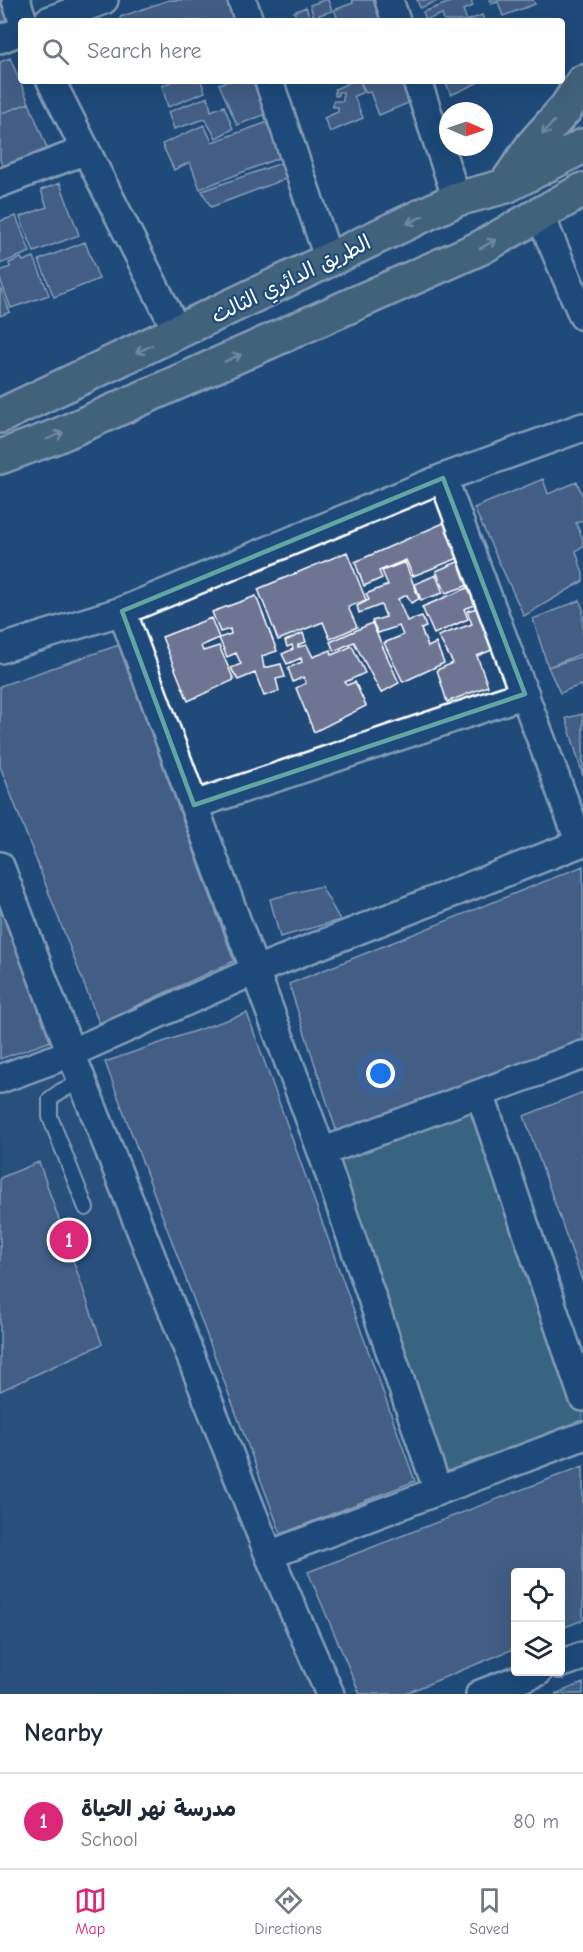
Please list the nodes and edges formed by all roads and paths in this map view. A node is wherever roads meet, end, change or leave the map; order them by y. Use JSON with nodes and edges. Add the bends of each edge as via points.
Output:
{"nodes":[{"id":1,"x":16,"y":0,"type":"edge"},
{"id":2,"x":104,"y":0,"type":"edge"},
{"id":3,"x":242,"y":0,"type":"edge"},
{"id":4,"x":389,"y":0,"type":"edge"},
{"id":5,"x":22,"y":18,"type":"edge"},
{"id":6,"x":56,"y":18,"type":"edge"},
{"id":7,"x":248,"y":18,"type":"edge"},
{"id":8,"x":395,"y":18,"type":"edge"},
{"id":9,"x":18,"y":32,"type":"edge"},
{"id":10,"x":0,"y":39,"type":"edge"},
{"id":11,"x":583,"y":81,"type":"edge"},
{"id":12,"x":53,"y":84,"type":"edge"},
{"id":13,"x":270,"y":84,"type":"edge"},
{"id":14,"x":418,"y":84,"type":"edge"},
{"id":15,"x":583,"y":146,"type":"edge"},
{"id":16,"x":86,"y":150,"type":"junction"},
{"id":17,"x":0,"y":183,"type":"edge"},
{"id":18,"x":506,"y":186,"type":"junction"},
{"id":19,"x":583,"y":190,"type":"edge"},
{"id":20,"x":457,"y":200,"type":"junction"},
{"id":21,"x":540,"y":215,"type":"junction"},
{"id":22,"x":329,"y":260,"type":"junction"},
{"id":23,"x":583,"y":316,"type":"edge"},
{"id":24,"x":178,"y":333,"type":"junction"},
{"id":25,"x":0,"y":416,"type":"edge"},
{"id":26,"x":583,"y":427,"type":"edge"},
{"id":27,"x":0,"y":457,"type":"edge"},
{"id":28,"x":443,"y":478,"type":"junction"},
{"id":29,"x":122,"y":611,"type":"junction"},
{"id":30,"x":0,"y":649,"type":"edge"},
{"id":31,"x":525,"y":694,"type":"junction"},
{"id":32,"x":194,"y":805,"type":"junction"},
{"id":33,"x":582,"y":842,"type":"edge"},
{"id":34,"x":0,"y":868,"type":"edge"},
{"id":35,"x":255,"y":970,"type":"junction"},
{"id":36,"x":71,"y":1053,"type":"junction"},
{"id":37,"x":583,"y":1055,"type":"edge"},
{"id":38,"x":0,"y":1079,"type":"edge"},
{"id":39,"x":82,"y":1081,"type":"junction"},
{"id":40,"x":480,"y":1094,"type":"junction"},
{"id":41,"x":322,"y":1152,"type":"junction"},
{"id":42,"x":86,"y":1208,"type":"dead end"},
{"id":43,"x":583,"y":1397,"type":"edge"},
{"id":44,"x":583,"y":1436,"type":"edge"},
{"id":45,"x":438,"y":1491,"type":"junction"},
{"id":46,"x":269,"y":1555,"type":"junction"},
{"id":47,"x":583,"y":1656,"type":"edge"},
{"id":48,"x":565,"y":1663,"type":"edge"},
{"id":49,"x":525,"y":1676,"type":"edge"},
{"id":50,"x":330,"y":1694,"type":"edge"},
{"id":51,"x":480,"y":1694,"type":"edge"}],
"edges":[{"from":1,"to":5,"type":"street"},
{"from":2,"to":6,"type":"street"},
{"from":3,"to":7,"type":"street"},
{"from":4,"to":8,"type":"street"},
{"from":9,"to":10,"type":"street"},
{"from":11,"to":18,"type":"highway","one_way":true},
{"from":12,"to":16,"type":"street"},
{"from":13,"to":22,"type":"street"},
{"from":14,"to":20,"type":"street"},
{"from":15,"to":18,"type":"highway","name":"الطريق الدائري الثالث"},
{"from":16,"to":17,"type":"street"},
{"from":16,"to":24,"type":"street"},
{"from":18,"to":20,"type":"highway","name":"الطريق الدائري الثالث"},
{"from":19,"to":21,"type":"highway"},
{"from":20,"to":22,"type":"highway","name":"الطريق الدائري الثالث","one_way":true},
{"from":21,"to":23,"type":"street"},
{"from":27,"to":21,"type":"highway","one_way":true,"via":[[57,436],[480,248]]},
{"from":22,"to":24,"type":"highway","name":"الطريق الدائري الثالث"},
{"from":24,"to":25,"type":"highway","name":"الطريق الدائري الثالث","one_way":true},
{"from":26,"to":28,"type":"street"},
{"from":28,"to":29,"type":"street"},
{"from":28,"to":31,"type":"street"},
{"from":29,"to":30,"type":"street"},
{"from":29,"to":32,"type":"street"},
{"from":31,"to":32,"type":"street"},
{"from":31,"to":33,"type":"street"},
{"from":32,"to":35,"type":"street"},
{"from":33,"to":35,"type":"street"},
{"from":34,"to":36,"type":"street"},
{"from":35,"to":36,"type":"street"},
{"from":35,"to":41,"type":"street"},
{"from":36,"to":38,"type":"street"},
{"from":36,"to":39,"type":"street"},
{"from":37,"to":40,"type":"street"},
{"from":39,"to":42,"type":"lane","via":[[50,1099],[50,1117]]},
{"from":39,"to":46,"type":"street"},
{"from":40,"to":41,"type":"street"},
{"from":40,"to":43,"type":"street"},
{"from":41,"to":45,"type":"street"},
{"from":44,"to":45,"type":"street"},
{"from":45,"to":46,"type":"street"},
{"from":46,"to":50,"type":"street"},
{"from":47,"to":48,"type":"street"},
{"from":49,"to":51,"type":"street"}]}
